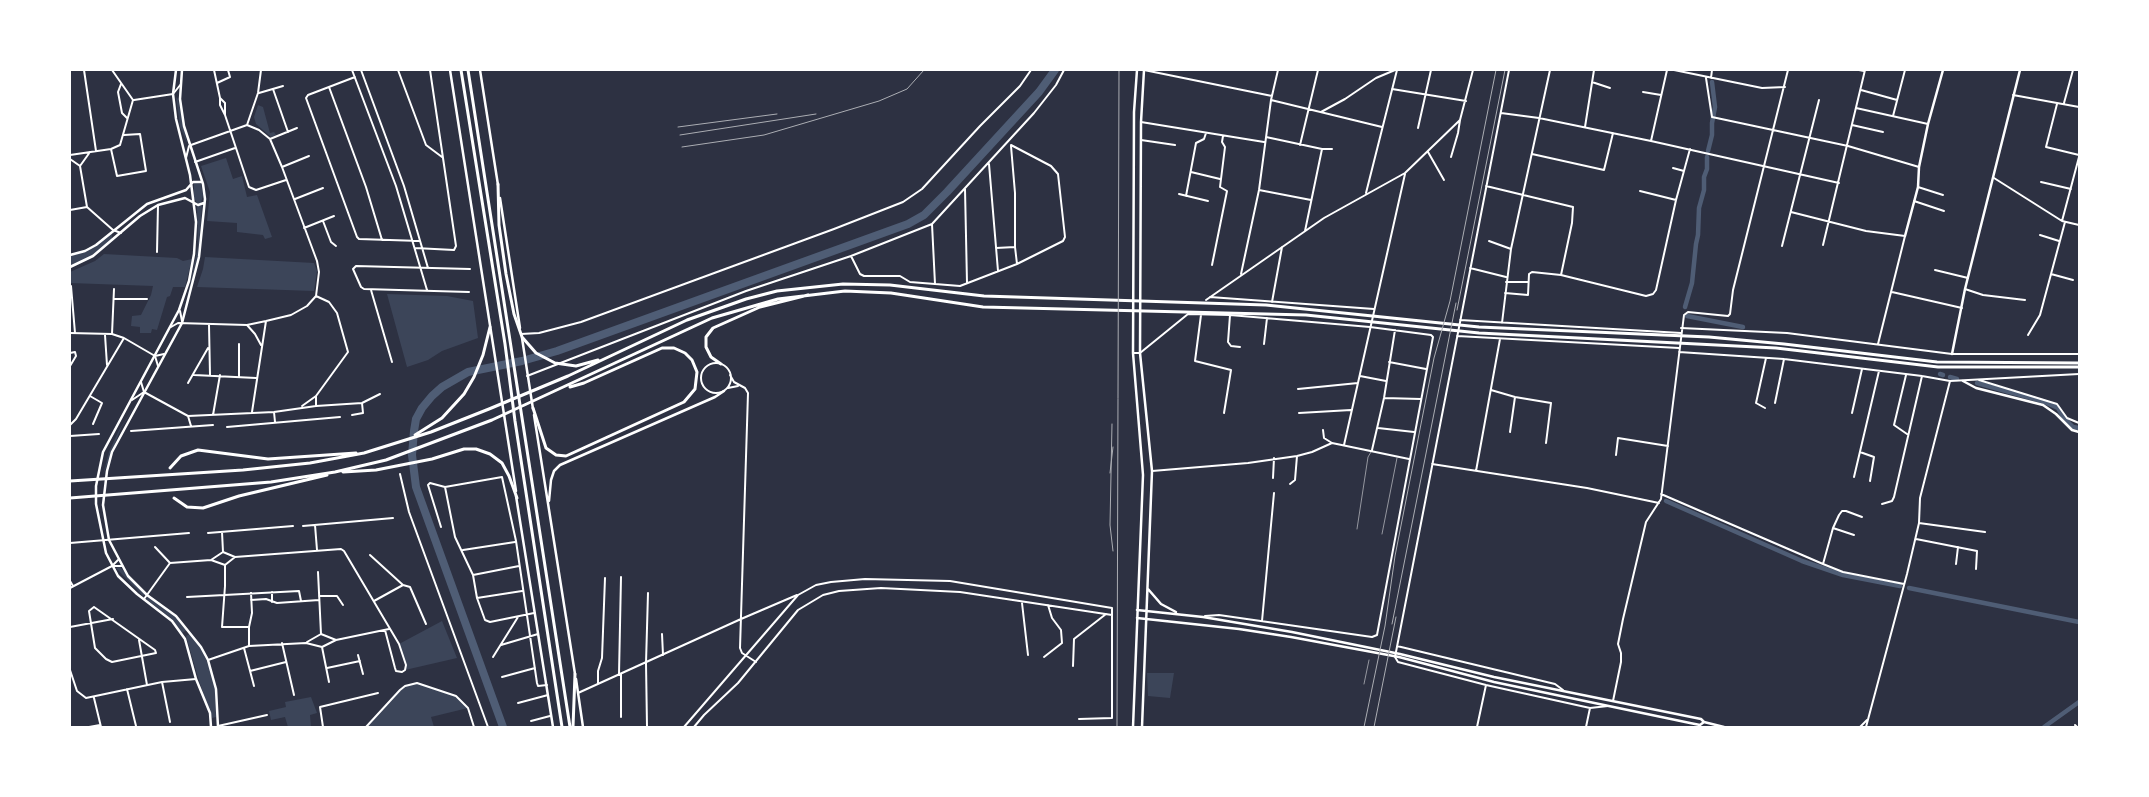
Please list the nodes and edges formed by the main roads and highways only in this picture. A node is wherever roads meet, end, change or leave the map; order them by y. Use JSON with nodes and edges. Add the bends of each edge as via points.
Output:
{"nodes":[{"id":1,"x":176,"y":70,"type":"edge"},
{"id":2,"x":182,"y":70,"type":"edge"},
{"id":3,"x":450,"y":70,"type":"edge"},
{"id":4,"x":460,"y":70,"type":"edge"},
{"id":5,"x":468,"y":70,"type":"edge"},
{"id":6,"x":480,"y":70,"type":"edge"},
{"id":7,"x":1138,"y":70,"type":"edge"},
{"id":8,"x":1144,"y":70,"type":"edge"},
{"id":9,"x":1943,"y":70,"type":"edge"},
{"id":10,"x":2020,"y":70,"type":"edge"},
{"id":11,"x":202,"y":182,"type":"junction"},
{"id":12,"x":498,"y":184,"type":"junction"},
{"id":13,"x":190,"y":186,"type":"junction"},
{"id":14,"x":192,"y":201,"type":"junction"},
{"id":15,"x":204,"y":202,"type":"junction"},
{"id":16,"x":1905,"y":236,"type":"road end"},
{"id":17,"x":70,"y":255,"type":"edge"},
{"id":18,"x":70,"y":267,"type":"edge"},
{"id":19,"x":810,"y":294,"type":"junction"},
{"id":20,"x":490,"y":327,"type":"junction"},
{"id":21,"x":1952,"y":354,"type":"road end"},
{"id":22,"x":603,"y":359,"type":"junction"},
{"id":23,"x":2079,"y":362,"type":"edge"},
{"id":24,"x":721,"y":364,"type":"road end"},
{"id":25,"x":696,"y":367,"type":"junction"},
{"id":26,"x":2079,"y":367,"type":"edge"},
{"id":27,"x":1963,"y":381,"type":"road end"},
{"id":28,"x":696,"y":385,"type":"junction"},
{"id":29,"x":562,"y":389,"type":"junction"},
{"id":30,"x":725,"y":390,"type":"road end"},
{"id":31,"x":533,"y":408,"type":"junction"},
{"id":32,"x":2079,"y":432,"type":"edge"},
{"id":33,"x":410,"y":438,"type":"junction"},
{"id":34,"x":364,"y":453,"type":"junction"},
{"id":35,"x":170,"y":468,"type":"dead end"},
{"id":36,"x":335,"y":472,"type":"junction"},
{"id":37,"x":70,"y":481,"type":"edge"},
{"id":38,"x":70,"y":498,"type":"edge"},
{"id":39,"x":174,"y":498,"type":"dead end"},
{"id":40,"x":517,"y":498,"type":"junction"},
{"id":41,"x":549,"y":510,"type":"junction"},
{"id":42,"x":1148,"y":589,"type":"junction"},
{"id":43,"x":1137,"y":610,"type":"junction"},
{"id":44,"x":1147,"y":611,"type":"junction"},
{"id":45,"x":1179,"y":614,"type":"junction"},
{"id":46,"x":1137,"y":618,"type":"junction"},
{"id":47,"x":1147,"y":619,"type":"junction"},
{"id":48,"x":191,"y":632,"type":"junction"},
{"id":49,"x":182,"y":635,"type":"junction"},
{"id":50,"x":575,"y":674,"type":"junction"},
{"id":51,"x":1704,"y":722,"type":"junction"},
{"id":52,"x":1690,"y":725,"type":"edge"},
{"id":53,"x":218,"y":726,"type":"edge"},
{"id":54,"x":211,"y":727,"type":"edge"},
{"id":55,"x":553,"y":727,"type":"edge"},
{"id":56,"x":562,"y":727,"type":"edge"},
{"id":57,"x":571,"y":727,"type":"edge"},
{"id":58,"x":583,"y":727,"type":"edge"},
{"id":59,"x":1133,"y":727,"type":"edge"},
{"id":60,"x":1142,"y":727,"type":"edge"},
{"id":61,"x":1724,"y":727,"type":"edge"}],
"edges":[{"from":1,"to":13,"type":"main road","via":[[173,94]]},
{"from":2,"to":11,"type":"main road","via":[[180,99],[184,126]]},
{"from":3,"to":20,"type":"main road"},
{"from":4,"to":56,"type":"highway"},
{"from":5,"to":57,"type":"highway"},
{"from":6,"to":12,"type":"main road"},
{"from":7,"to":43,"type":"main road","via":[[1134,112],[1132,353],[1143,475]]},
{"from":8,"to":42,"type":"main road","via":[[1140,352],[1152,471]]},
{"from":9,"to":16,"type":"main road","via":[[1928,124],[1918,186]]},
{"from":10,"to":21,"type":"main road"},
{"from":11,"to":13,"type":"main road","via":[[193,182]]},
{"from":11,"to":15,"type":"main road"},
{"from":12,"to":22,"type":"highway","via":[[499,225],[506,274],[515,321],[522,337],[540,356],[566,366]]},
{"from":12,"to":31,"type":"main road"},
{"from":13,"to":14,"type":"main road"},
{"from":13,"to":17,"type":"main road","via":[[148,204],[96,245]]},
{"from":14,"to":15,"type":"main road","via":[[198,205]]},
{"from":14,"to":18,"type":"main road","via":[[182,198],[158,205],[88,258]]},
{"from":14,"to":49,"type":"main road","via":[[196,222],[194,254],[180,310],[112,433],[98,469],[96,504],[103,540],[118,576],[172,621]]},
{"from":15,"to":48,"type":"main road","via":[[199,257],[182,323],[118,438],[107,471],[103,505],[109,540],[128,576]]},
{"from":19,"to":24,"type":"highway","via":[[760,307],[713,328],[706,337],[706,347],[711,357]]},
{"from":19,"to":26,"type":"highway","via":[[891,292],[982,307],[1306,316],[1479,333],[1776,348],[1938,368]]},
{"from":19,"to":29,"type":"highway","via":[[762,302],[712,318]]},
{"from":20,"to":33,"type":"highway","via":[[474,377],[460,399],[442,418]]},
{"from":20,"to":40,"type":"main road"},
{"from":22,"to":23,"type":"highway","via":[[687,320],[746,299],[777,291],[842,284],[984,296],[1266,304],[1479,327],[1681,335],[1937,362]]},
{"from":22,"to":33,"type":"highway","via":[[489,409]]},
{"from":25,"to":28,"type":"highway"},
{"from":25,"to":28,"type":"highway","via":[[700,377]]},
{"from":25,"to":29,"type":"highway","via":[[682,351],[662,348],[584,383]]},
{"from":27,"to":32,"type":"main road","via":[[1976,388],[2043,405],[2072,430]]},
{"from":28,"to":31,"type":"highway","via":[[690,397],[680,404],[566,456],[556,455],[546,448]]},
{"from":29,"to":36,"type":"highway","via":[[434,443]]},
{"from":30,"to":41,"type":"main road","via":[[560,465],[551,480]]},
{"from":31,"to":41,"type":"main road"},
{"from":33,"to":34,"type":"highway"},
{"from":34,"to":35,"type":"highway","via":[[268,459],[198,450],[181,456]]},
{"from":34,"to":37,"type":"highway","via":[[243,470]]},
{"from":36,"to":38,"type":"highway","via":[[271,482]]},
{"from":36,"to":39,"type":"highway","via":[[203,508],[187,507]]},
{"from":36,"to":40,"type":"highway","via":[[398,466],[468,449],[480,450],[490,454],[505,468]]},
{"from":40,"to":55,"type":"main road"},
{"from":41,"to":50,"type":"main road"},
{"from":42,"to":44,"type":"main road"},
{"from":42,"to":45,"type":"main road","via":[[1161,604]]},
{"from":43,"to":44,"type":"main road"},
{"from":43,"to":46,"type":"main road"},
{"from":44,"to":45,"type":"main road"},
{"from":44,"to":47,"type":"main road"},
{"from":45,"to":51,"type":"main road","via":[[1400,654],[1494,677],[1701,718]]},
{"from":46,"to":47,"type":"main road"},
{"from":46,"to":59,"type":"main road"},
{"from":47,"to":52,"type":"main road","via":[[1239,629],[1400,657],[1494,682]]},
{"from":47,"to":60,"type":"main road"},
{"from":48,"to":49,"type":"main road"},
{"from":48,"to":53,"type":"main road","via":[[208,660],[216,689]]},
{"from":49,"to":54,"type":"main road","via":[[210,713]]},
{"from":50,"to":57,"type":"highway"},
{"from":50,"to":58,"type":"main road"},
{"from":51,"to":52,"type":"main road"},
{"from":51,"to":61,"type":"main road"}]}
